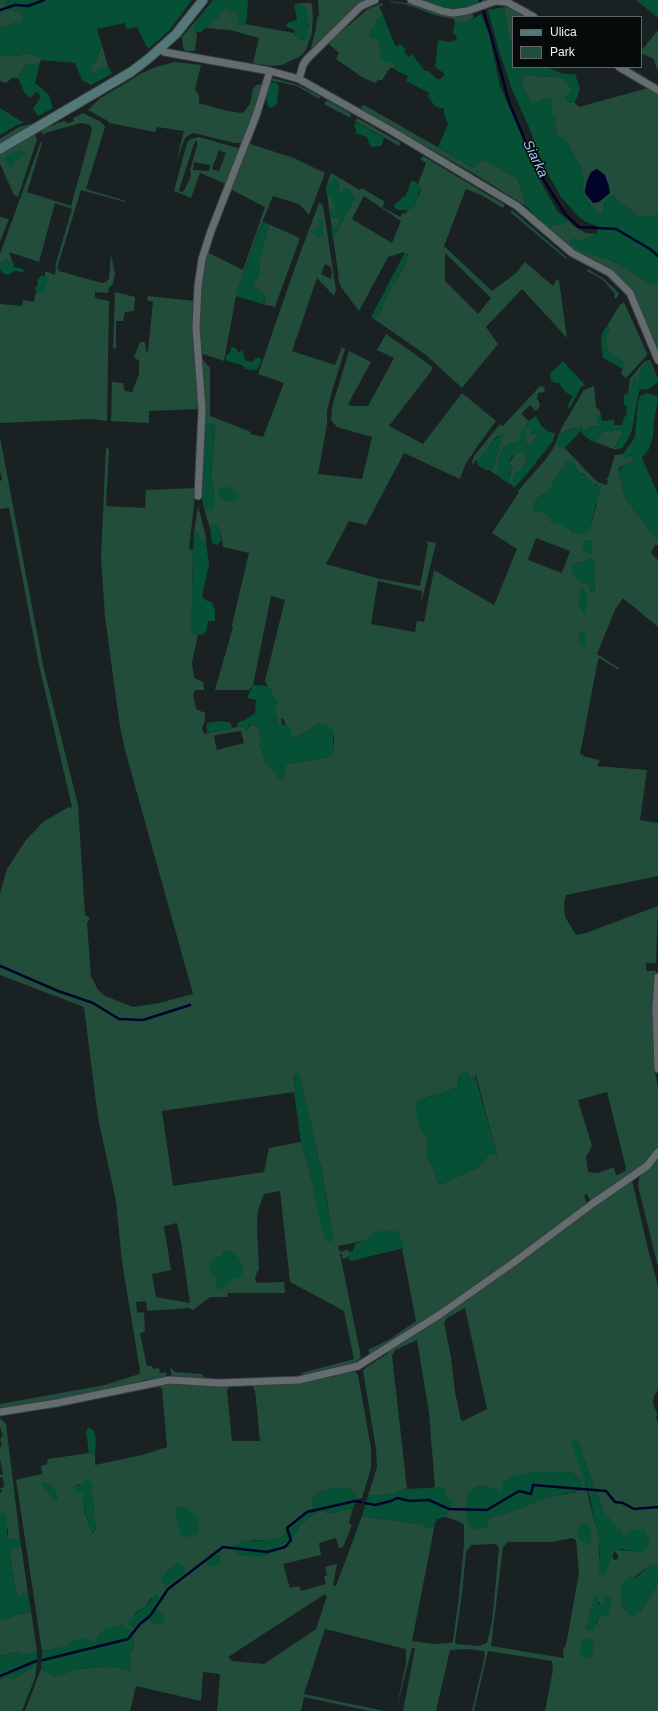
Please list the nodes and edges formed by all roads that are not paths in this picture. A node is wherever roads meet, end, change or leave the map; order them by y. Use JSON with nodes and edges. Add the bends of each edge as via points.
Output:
{"nodes":[{"id":1,"x":203,"y":0,"type":"edge"},
{"id":2,"x":375,"y":0,"type":"edge"},
{"id":3,"x":411,"y":0,"type":"edge"},
{"id":4,"x":496,"y":1,"type":"edge"},
{"id":5,"x":532,"y":16,"type":"edge"},
{"id":6,"x":160,"y":49,"type":"junction"},
{"id":7,"x":621,"y":68,"type":"edge"},
{"id":8,"x":270,"y":71,"type":"junction"},
{"id":9,"x":299,"y":79,"type":"junction"},
{"id":10,"x":658,"y":90,"type":"edge"},
{"id":11,"x":0,"y":149,"type":"edge"},
{"id":12,"x":658,"y":360,"type":"edge"},
{"id":13,"x":198,"y":496,"type":"dead end"},
{"id":14,"x":658,"y":977,"type":"edge"},
{"id":15,"x":658,"y":1069,"type":"edge"},
{"id":16,"x":658,"y":1152,"type":"edge"},
{"id":17,"x":0,"y":1412,"type":"edge"}],
"edges":[{"from":1,"to":6,"type":"main road","via":[[176,34]]},
{"from":2,"to":9,"type":"street","via":[[361,6],[307,59]]},
{"from":3,"to":4,"type":"street","via":[[453,13]]},
{"from":4,"to":5,"type":"street","via":[[507,2]]},
{"from":6,"to":8,"type":"street","via":[[164,52]]},
{"from":6,"to":11,"type":"main road","via":[[131,72]]},
{"from":7,"to":10,"type":"street"},
{"from":8,"to":9,"type":"street"},
{"from":8,"to":13,"type":"street","via":[[256,116],[202,259],[196,327],[202,410]]},
{"from":9,"to":12,"type":"street","via":[[517,206],[572,253],[610,273],[630,293]]},
{"from":14,"to":15,"type":"street"},
{"from":16,"to":17,"type":"street","via":[[647,1166],[439,1316],[358,1366],[299,1380],[219,1383],[169,1380]]}]}
